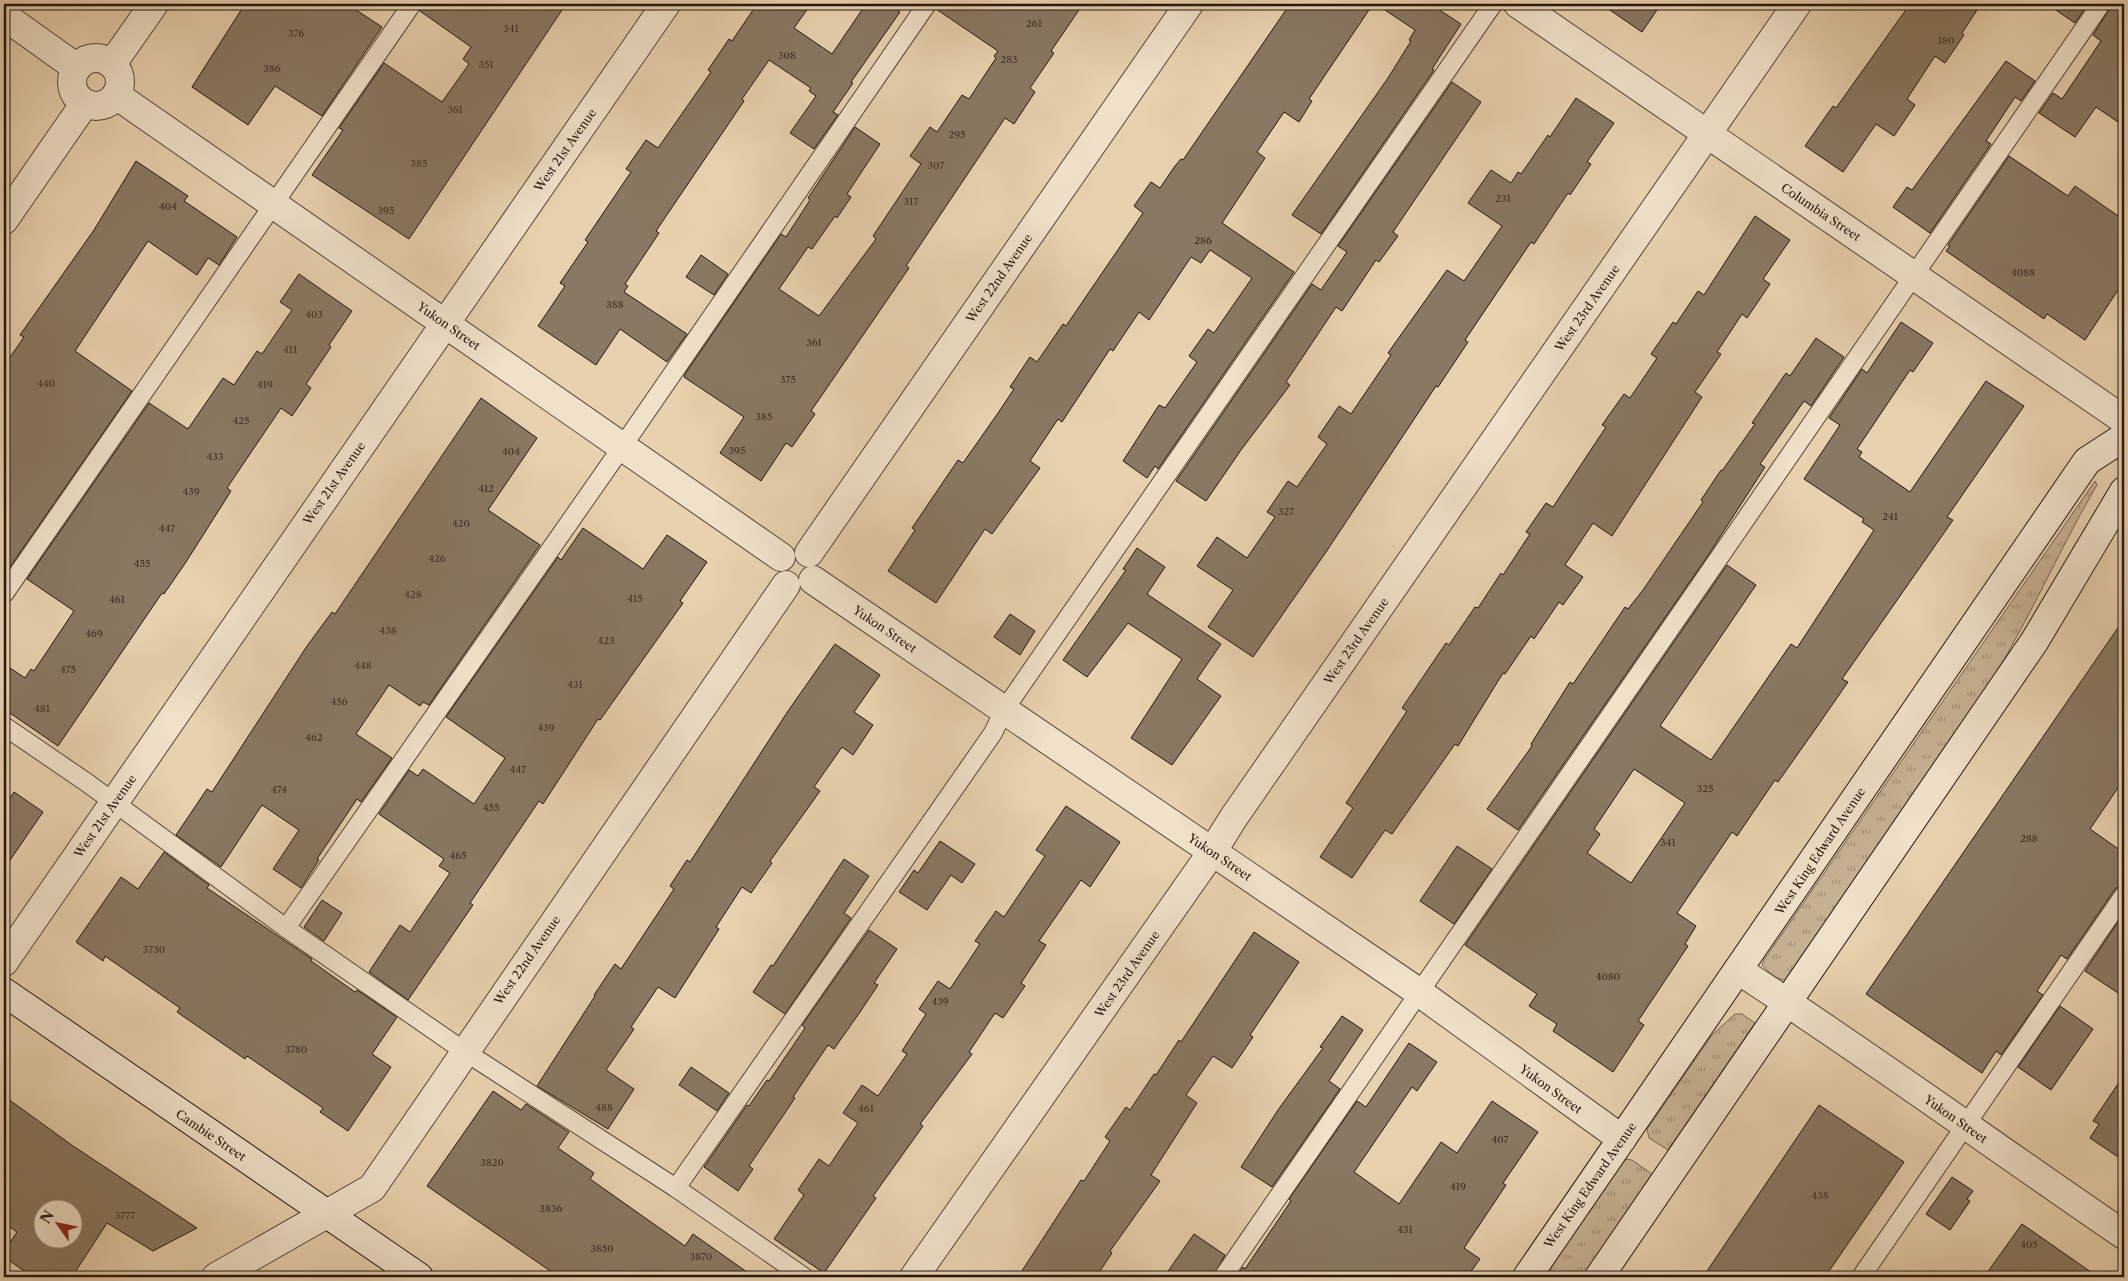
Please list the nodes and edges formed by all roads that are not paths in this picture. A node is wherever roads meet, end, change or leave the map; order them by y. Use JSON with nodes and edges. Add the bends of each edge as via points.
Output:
{"nodes":[{"id":1,"x":154,"y":4,"type":"edge"},
{"id":2,"x":412,"y":4,"type":"edge"},
{"id":3,"x":666,"y":4,"type":"edge"},
{"id":4,"x":926,"y":4,"type":"edge"},
{"id":5,"x":1189,"y":4,"type":"edge"},
{"id":6,"x":1493,"y":4,"type":"edge"},
{"id":7,"x":1518,"y":4,"type":"edge"},
{"id":8,"x":1797,"y":4,"type":"edge"},
{"id":9,"x":2101,"y":4,"type":"edge"},
{"id":10,"x":4,"y":16,"type":"edge"},
{"id":11,"x":112,"y":64,"type":"junction"},
{"id":12,"x":78,"y":68,"type":"junction"},
{"id":13,"x":116,"y":95,"type":"junction"},
{"id":14,"x":84,"y":103,"type":"junction"},
{"id":15,"x":1708,"y":134,"type":"junction"},
{"id":16,"x":273,"y":204,"type":"junction"},
{"id":17,"x":4,"y":220,"type":"edge"},
{"id":18,"x":1913,"y":275,"type":"junction"},
{"id":19,"x":445,"y":323,"type":"junction"},
{"id":20,"x":2124,"y":420,"type":"edge"},
{"id":21,"x":2124,"y":436,"type":"edge"},
{"id":22,"x":622,"y":447,"type":"junction"},
{"id":23,"x":2124,"y":490,"type":"edge"},
{"id":24,"x":809,"y":553,"type":"junction"},
{"id":25,"x":781,"y":557,"type":"junction"},
{"id":26,"x":813,"y":580,"type":"junction"},
{"id":27,"x":786,"y":585,"type":"junction"},
{"id":28,"x":4,"y":594,"type":"edge"},
{"id":29,"x":1004,"y":710,"type":"junction"},
{"id":30,"x":4,"y":726,"type":"edge"},
{"id":31,"x":114,"y":803,"type":"junction"},
{"id":32,"x":1212,"y":852,"type":"junction"},
{"id":33,"x":2124,"y":895,"type":"edge"},
{"id":34,"x":286,"y":928,"type":"junction"},
{"id":35,"x":4,"y":962,"type":"edge"},
{"id":36,"x":1738,"y":970,"type":"junction"},
{"id":37,"x":4,"y":992,"type":"edge"},
{"id":38,"x":1420,"y":993,"type":"junction"},
{"id":39,"x":1787,"y":1002,"type":"junction"},
{"id":40,"x":464,"y":1051,"type":"junction"},
{"id":41,"x":1965,"y":1126,"type":"junction"},
{"id":42,"x":1622,"y":1139,"type":"junction"},
{"id":43,"x":676,"y":1188,"type":"junction"},
{"id":44,"x":326,"y":1214,"type":"junction"},
{"id":45,"x":2124,"y":1235,"type":"edge"},
{"id":46,"x":216,"y":1277,"type":"edge"},
{"id":47,"x":419,"y":1277,"type":"edge"},
{"id":48,"x":804,"y":1277,"type":"edge"},
{"id":49,"x":914,"y":1277,"type":"edge"},
{"id":50,"x":1223,"y":1277,"type":"edge"},
{"id":51,"x":1527,"y":1277,"type":"edge"},
{"id":52,"x":1599,"y":1277,"type":"edge"},
{"id":53,"x":1861,"y":1277,"type":"edge"}],
"edges":[{"from":1,"to":11,"type":"street"},
{"from":2,"to":16,"type":"lane"},
{"from":3,"to":19,"type":"street","name":"West 21st Avenue"},
{"from":4,"to":22,"type":"lane"},
{"from":5,"to":24,"type":"street","name":"West 22nd Avenue"},
{"from":6,"to":29,"type":"lane"},
{"from":7,"to":15,"type":"street","name":"Columbia Street"},
{"from":8,"to":15,"type":"street","name":"West 23rd Avenue"},
{"from":9,"to":18,"type":"lane"},
{"from":10,"to":12,"type":"street"},
{"from":11,"to":12,"type":"street","via":[[98,58]]},
{"from":11,"to":13,"type":"street","via":[[120,82]]},
{"from":12,"to":14,"type":"street","via":[[74,75],[74,91]]},
{"from":13,"to":14,"type":"street","via":[[98,106]]},
{"from":13,"to":16,"type":"street","name":"Yukon Street"},
{"from":14,"to":17,"type":"street"},
{"from":15,"to":18,"type":"street","name":"Columbia Street"},
{"from":15,"to":32,"type":"street","name":"West 23rd Avenue"},
{"from":16,"to":19,"type":"street","name":"Yukon Street"},
{"from":16,"to":28,"type":"lane"},
{"from":18,"to":20,"type":"street","name":"Columbia Street"},
{"from":18,"to":38,"type":"lane"},
{"from":19,"to":22,"type":"street","name":"Yukon Street"},
{"from":19,"to":31,"type":"street","name":"West 21st Avenue"},
{"from":21,"to":36,"type":"street","name":"West King Edward Avenue","via":[[2087,461]]},
{"from":22,"to":25,"type":"street","name":"Yukon Street"},
{"from":22,"to":34,"type":"lane"},
{"from":23,"to":39,"type":"street","via":[[2034,642]]},
{"from":24,"to":25,"type":"street","via":[[797,549]]},
{"from":24,"to":26,"type":"street","via":[[817,569]]},
{"from":25,"to":27,"type":"street","via":[[777,569]]},
{"from":26,"to":27,"type":"street","via":[[798,589]]},
{"from":26,"to":29,"type":"street","name":"Yukon Street"},
{"from":27,"to":40,"type":"street","name":"West 22nd Avenue"},
{"from":29,"to":32,"type":"street","name":"Yukon Street"},
{"from":29,"to":43,"type":"lane","via":[[993,733]]},
{"from":30,"to":31,"type":"lane"},
{"from":31,"to":34,"type":"lane"},
{"from":31,"to":35,"type":"street","name":"West 21st Avenue"},
{"from":32,"to":38,"type":"street","name":"Yukon Street"},
{"from":32,"to":49,"type":"street","name":"West 23rd Avenue"},
{"from":33,"to":41,"type":"lane"},
{"from":34,"to":40,"type":"lane"},
{"from":36,"to":39,"type":"street","name":"Yukon Street"},
{"from":36,"to":42,"type":"street","name":"West King Edward Avenue"},
{"from":37,"to":44,"type":"street","name":"Cambie Street"},
{"from":38,"to":42,"type":"street","name":"Yukon Street"},
{"from":38,"to":50,"type":"lane"},
{"from":39,"to":41,"type":"street","name":"Yukon Street"},
{"from":39,"to":52,"type":"street"},
{"from":40,"to":43,"type":"lane"},
{"from":40,"to":44,"type":"street","name":"West 22nd Avenue","via":[[372,1188]]},
{"from":41,"to":45,"type":"street","name":"Yukon Street"},
{"from":41,"to":53,"type":"lane"},
{"from":42,"to":51,"type":"street","name":"West King Edward Avenue"},
{"from":43,"to":48,"type":"lane"},
{"from":44,"to":46,"type":"street","name":"West 22nd Avenue"},
{"from":44,"to":47,"type":"street","name":"Cambie Street"}]}
